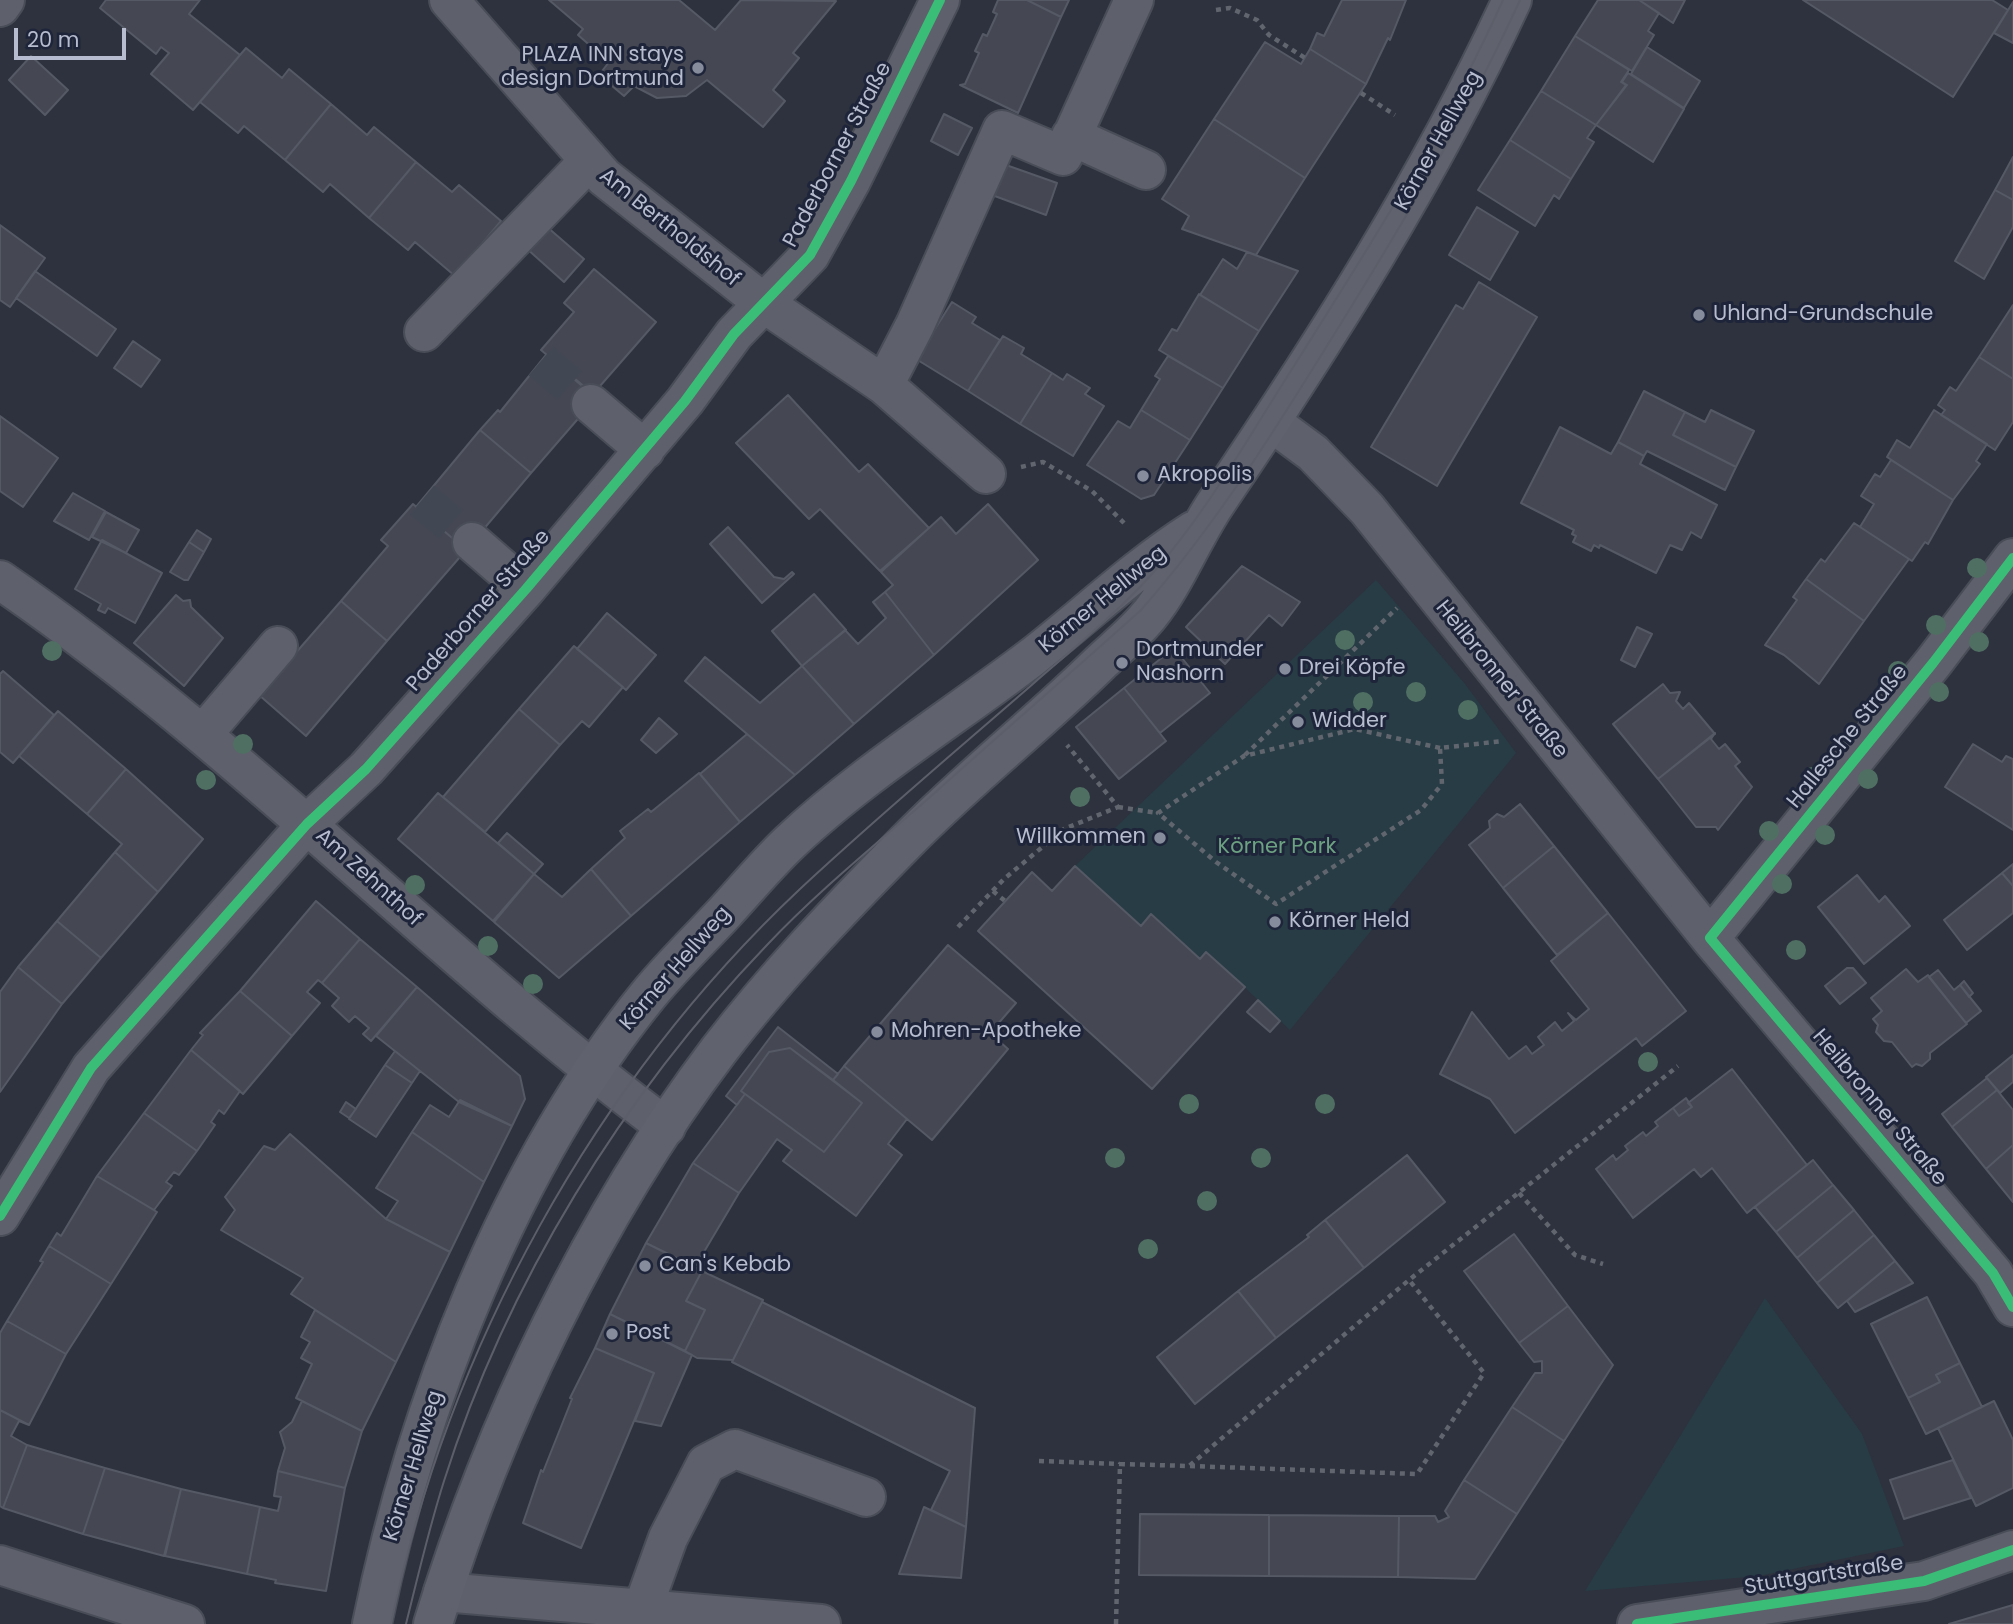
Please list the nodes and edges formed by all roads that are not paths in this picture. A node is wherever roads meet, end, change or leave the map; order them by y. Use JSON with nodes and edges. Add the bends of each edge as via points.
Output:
{"nodes":[{"id":1,"x":5,"y":0,"type":"edge"},
{"id":2,"x":449,"y":0,"type":"edge"},
{"id":3,"x":940,"y":0,"type":"edge"},
{"id":4,"x":1134,"y":0,"type":"edge"},
{"id":5,"x":1512,"y":0,"type":"edge"},
{"id":6,"x":0,"y":7,"type":"edge"},
{"id":7,"x":1071,"y":136,"type":"junction"},
{"id":8,"x":587,"y":162,"type":"junction"},
{"id":9,"x":1146,"y":170,"type":"dead end"},
{"id":10,"x":765,"y":304,"type":"junction"},
{"id":11,"x":424,"y":332,"type":"dead end"},
{"id":12,"x":884,"y":385,"type":"junction"},
{"id":13,"x":591,"y":404,"type":"tunnel mouth"},
{"id":14,"x":1271,"y":422,"type":"junction"},
{"id":15,"x":645,"y":450,"type":"junction"},
{"id":16,"x":986,"y":474,"type":"road end"},
{"id":17,"x":1200,"y":526,"type":"junction"},
{"id":18,"x":472,"y":542,"type":"tunnel mouth"},
{"id":19,"x":2013,"y":558,"type":"edge"},
{"id":20,"x":0,"y":580,"type":"edge"},
{"id":21,"x":526,"y":589,"type":"junction"},
{"id":22,"x":278,"y":646,"type":"dead end"},
{"id":23,"x":203,"y":734,"type":"junction"},
{"id":24,"x":307,"y":824,"type":"junction"},
{"id":25,"x":1710,"y":938,"type":"junction"},
{"id":26,"x":592,"y":1072,"type":"junction"},
{"id":27,"x":666,"y":1127,"type":"junction"},
{"id":28,"x":0,"y":1216,"type":"edge"},
{"id":29,"x":2003,"y":1275,"type":"edge"},
{"id":30,"x":2013,"y":1307,"type":"edge"},
{"id":31,"x":866,"y":1497,"type":"dead end"},
{"id":32,"x":2013,"y":1550,"type":"edge"},
{"id":33,"x":0,"y":1565,"type":"edge"},
{"id":34,"x":438,"y":1608,"type":"edge"},
{"id":35,"x":642,"y":1610,"type":"junction"},
{"id":36,"x":185,"y":1624,"type":"edge"},
{"id":37,"x":372,"y":1624,"type":"edge"},
{"id":38,"x":821,"y":1624,"type":"edge"},
{"id":39,"x":1637,"y":1624,"type":"edge"}],
"edges":[{"from":1,"to":6,"type":"street"},
{"from":2,"to":8,"type":"street","name":"Am Bertholdshof"},
{"from":3,"to":10,"type":"street","name":"Paderborner Straße","via":[[810,255]]},
{"from":4,"to":7,"type":"street"},
{"from":5,"to":14,"type":"main road","name":"Körner Hellweg","via":[[1404,207]]},
{"from":7,"to":9,"type":"street"},
{"from":7,"to":12,"type":"street","via":[[1063,156],[1002,130]]},
{"from":8,"to":10,"type":"street","name":"Am Bertholdshof"},
{"from":8,"to":11,"type":"street"},
{"from":10,"to":12,"type":"street","name":"Am Bertholdshof"},
{"from":10,"to":15,"type":"street","name":"Paderborner Straße","via":[[734,334]]},
{"from":12,"to":16,"type":"street","name":"Am Bertholdshof"},
{"from":13,"to":15,"type":"street"},
{"from":14,"to":17,"type":"main road","name":"Körner Hellweg"},
{"from":14,"to":25,"type":"street","name":"Heilbronner Straße","via":[[1313,453],[1367,509]]},
{"from":15,"to":21,"type":"street","name":"Paderborner Straße"},
{"from":17,"to":26,"type":"main road","name":"Körner Hellweg","via":[[1155,556],[1032,657],[909,746],[789,842],[650,994]]},
{"from":17,"to":27,"type":"main road","name":"Körner Hellweg","via":[[1152,613],[1044,718],[925,823],[798,954],[718,1052]]},
{"from":18,"to":21,"type":"street"},
{"from":19,"to":25,"type":"street","name":"Hallesche Straße"},
{"from":20,"to":23,"type":"street","name":"Am Zehnthof"},
{"from":21,"to":24,"type":"street","name":"Paderborner Straße","via":[[366,769]]},
{"from":22,"to":23,"type":"street"},
{"from":23,"to":24,"type":"street","name":"Am Zehnthof"},
{"from":24,"to":26,"type":"street","name":"Am Zehnthof"},
{"from":24,"to":28,"type":"street","name":"Paderborner Straße","via":[[91,1068]]},
{"from":25,"to":29,"type":"street","name":"Heilbronner Straße"},
{"from":26,"to":27,"type":"street","name":"Am Zehnthof"},
{"from":26,"to":37,"type":"main road","name":"Körner Hellweg","via":[[543,1152],[500,1239],[425,1417],[390,1537]]},
{"from":27,"to":34,"type":"main road","name":"Körner Hellweg","via":[[564,1300],[514,1405]]},
{"from":29,"to":30,"type":"street","name":"Heilbronner Straße"},
{"from":31,"to":35,"type":"street","via":[[735,1449],[706,1464],[668,1538]]},
{"from":32,"to":39,"type":"street","name":"Stuttgartstraße","via":[[1924,1581]]},
{"from":33,"to":36,"type":"street"},
{"from":34,"to":35,"type":"street"},
{"from":35,"to":38,"type":"street"}]}
